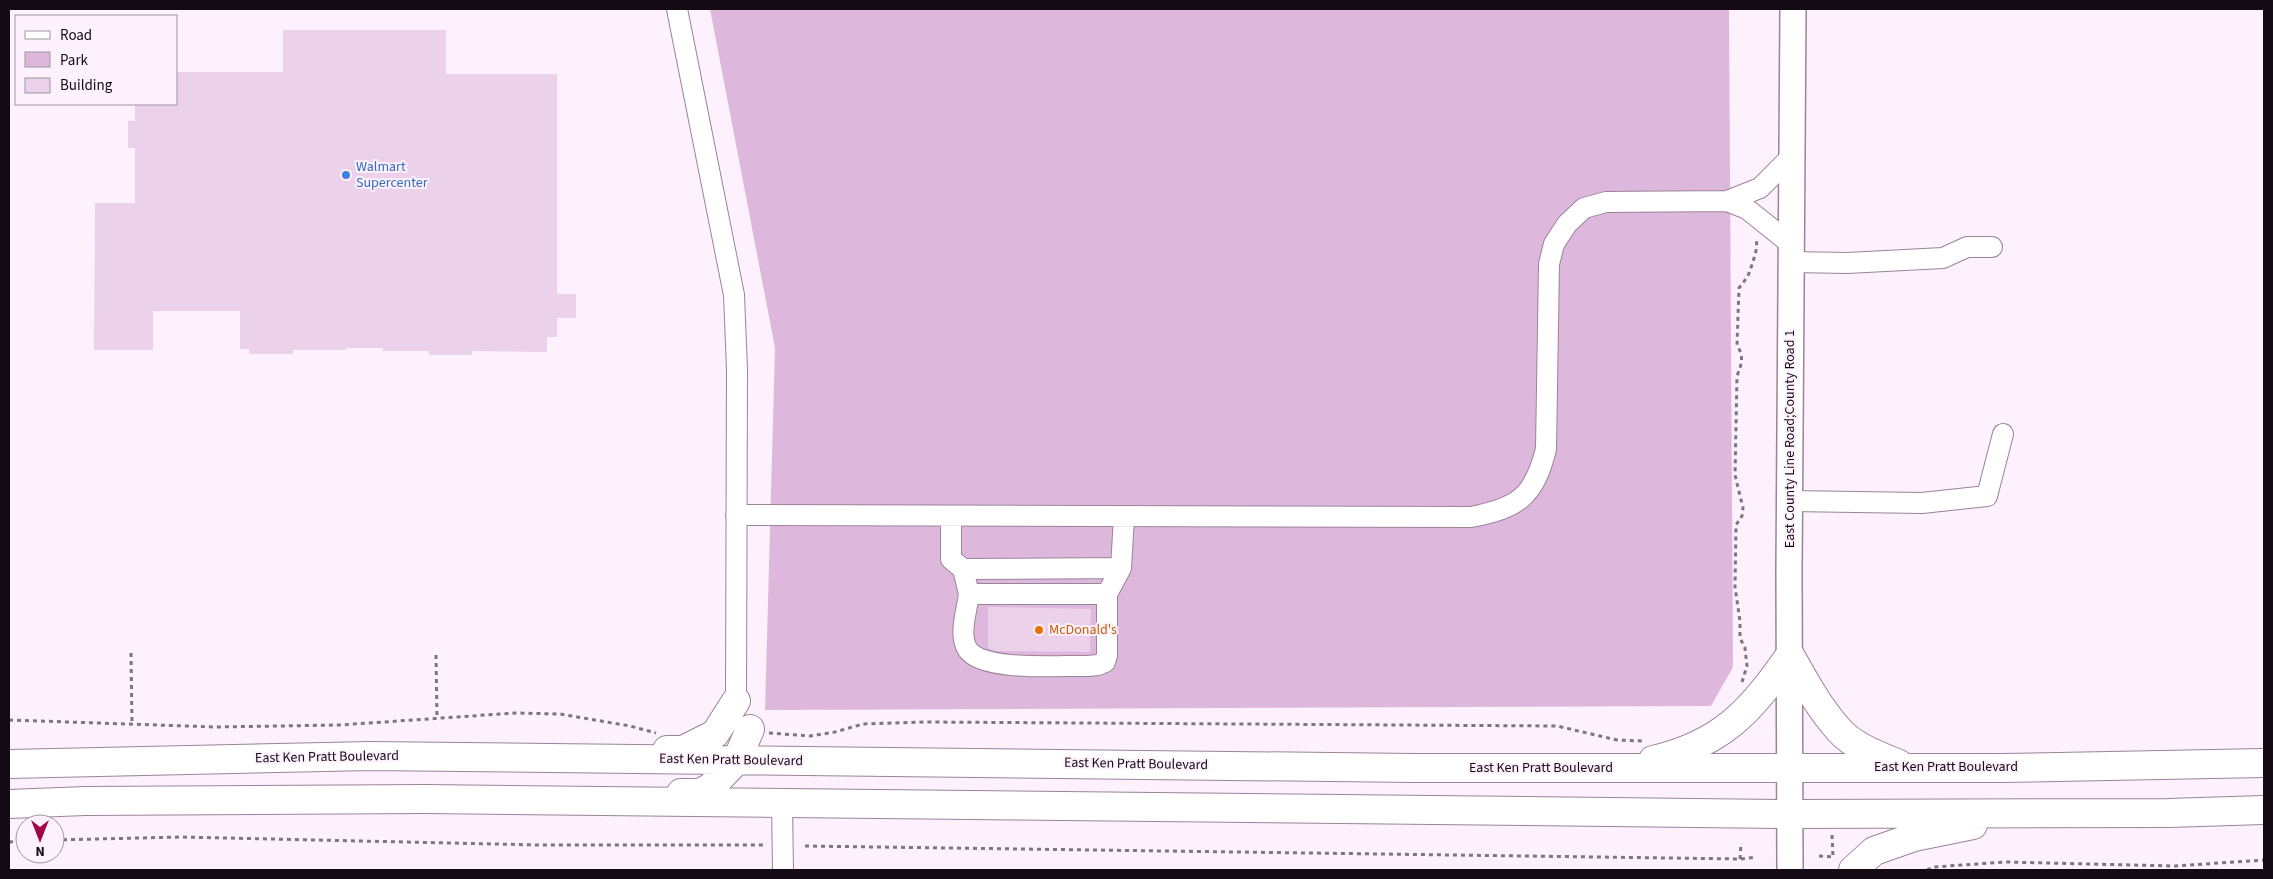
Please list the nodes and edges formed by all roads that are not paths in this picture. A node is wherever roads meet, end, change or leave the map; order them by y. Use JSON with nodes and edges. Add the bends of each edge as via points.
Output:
{"nodes":[{"id":1,"x":678,"y":9,"type":"edge"},
{"id":2,"x":1793,"y":9,"type":"edge"},
{"id":3,"x":1792,"y":156,"type":"junction"},
{"id":4,"x":1727,"y":201,"type":"junction"},
{"id":5,"x":1992,"y":247,"type":"dead end"},
{"id":6,"x":1792,"y":254,"type":"junction"},
{"id":7,"x":2003,"y":434,"type":"dead end"},
{"id":8,"x":1790,"y":500,"type":"junction"},
{"id":9,"x":736,"y":515,"type":"junction"},
{"id":10,"x":951,"y":516,"type":"junction"},
{"id":11,"x":1124,"y":517,"type":"junction"},
{"id":12,"x":1121,"y":568,"type":"junction"},
{"id":13,"x":963,"y":569,"type":"junction"},
{"id":14,"x":969,"y":594,"type":"junction"},
{"id":15,"x":1106,"y":594,"type":"junction"},
{"id":16,"x":1790,"y":655,"type":"junction"},
{"id":17,"x":736,"y":701,"type":"junction"},
{"id":18,"x":759,"y":731,"type":"junction"},
{"id":19,"x":530,"y":758,"type":"junction"},
{"id":20,"x":738,"y":760,"type":"junction"},
{"id":21,"x":927,"y":762,"type":"junction"},
{"id":22,"x":2264,"y":763,"type":"edge"},
{"id":23,"x":9,"y":764,"type":"edge"},
{"id":24,"x":1620,"y":768,"type":"junction"},
{"id":25,"x":1790,"y":768,"type":"junction"},
{"id":26,"x":1907,"y":768,"type":"junction"},
{"id":27,"x":282,"y":800,"type":"junction"},
{"id":28,"x":9,"y":804,"type":"edge"},
{"id":29,"x":782,"y":804,"type":"junction"},
{"id":30,"x":2264,"y":810,"type":"edge"},
{"id":31,"x":2036,"y":812,"type":"junction"},
{"id":32,"x":1790,"y":814,"type":"junction"},
{"id":33,"x":783,"y":870,"type":"edge"},
{"id":34,"x":1790,"y":870,"type":"edge"},
{"id":35,"x":1853,"y":870,"type":"edge"}],
"edges":[{"from":1,"to":9,"type":"street","via":[[734,294]]},
{"from":2,"to":3,"type":"main road","name":"East County Line Road;County Road 1"},
{"from":3,"to":4,"type":"street","via":[[1760,188]]},
{"from":3,"to":6,"type":"main road","name":"East County Line Road;County Road 1"},
{"from":4,"to":6,"type":"street","via":[[1747,209]]},
{"from":4,"to":11,"type":"street","via":[[1606,202],[1584,208],[1567,224],[1554,244],[1549,264],[1546,449],[1541,472],[1530,491],[1515,504],[1495,513],[1471,517]]},
{"from":5,"to":6,"type":"street","via":[[1967,247],[1942,258],[1847,263]]},
{"from":6,"to":8,"type":"main road","name":"East County Line Road;County Road 1"},
{"from":7,"to":8,"type":"street","via":[[1987,496],[1922,503]]},
{"from":8,"to":16,"type":"main road","name":"East County Line Road;County Road 1"},
{"from":9,"to":10,"type":"street"},
{"from":9,"to":17,"type":"street"},
{"from":10,"to":11,"type":"street"},
{"from":10,"to":13,"type":"street","via":[[951,559]]},
{"from":11,"to":12,"type":"street"},
{"from":12,"to":13,"type":"street"},
{"from":12,"to":15,"type":"street"},
{"from":13,"to":14,"type":"street"},
{"from":14,"to":15,"type":"street"},
{"from":14,"to":15,"type":"street","via":[[964,632],[968,649],[976,658],[993,663],[1088,666],[1105,662],[1107,655]]},
{"from":16,"to":24,"type":"highway","via":[[1762,695],[1732,726],[1705,743]]},
{"from":16,"to":25,"type":"main road","name":"East County Line Road;County Road 1"},
{"from":16,"to":26,"type":"highway","via":[[1839,730],[1866,750]]},
{"from":17,"to":18,"type":"highway"},
{"from":17,"to":19,"type":"highway","via":[[715,734],[684,750]]},
{"from":18,"to":20,"type":"highway"},
{"from":18,"to":21,"type":"highway","via":[[769,743]]},
{"from":19,"to":20,"type":"highway","name":"East Ken Pratt Boulevard"},
{"from":19,"to":23,"type":"highway","name":"East Ken Pratt Boulevard","via":[[370,756]]},
{"from":20,"to":21,"type":"highway","name":"East Ken Pratt Boulevard"},
{"from":20,"to":27,"type":"highway","via":[[711,787],[700,793],[301,790]]},
{"from":21,"to":24,"type":"highway","name":"East Ken Pratt Boulevard"},
{"from":22,"to":26,"type":"highway","name":"East Ken Pratt Boulevard"},
{"from":24,"to":25,"type":"highway","name":"East Ken Pratt Boulevard"},
{"from":25,"to":26,"type":"highway","name":"East Ken Pratt Boulevard"},
{"from":25,"to":32,"type":"main road","name":"East County Line Road;County Road 1"},
{"from":27,"to":28,"type":"highway"},
{"from":27,"to":29,"type":"highway"},
{"from":29,"to":32,"type":"highway"},
{"from":29,"to":33,"type":"street"},
{"from":30,"to":31,"type":"highway"},
{"from":31,"to":32,"type":"highway"},
{"from":31,"to":35,"type":"highway","via":[[1914,836],[1874,851]]},
{"from":32,"to":34,"type":"main road","name":"East County Line Road;County Road 1"}]}
